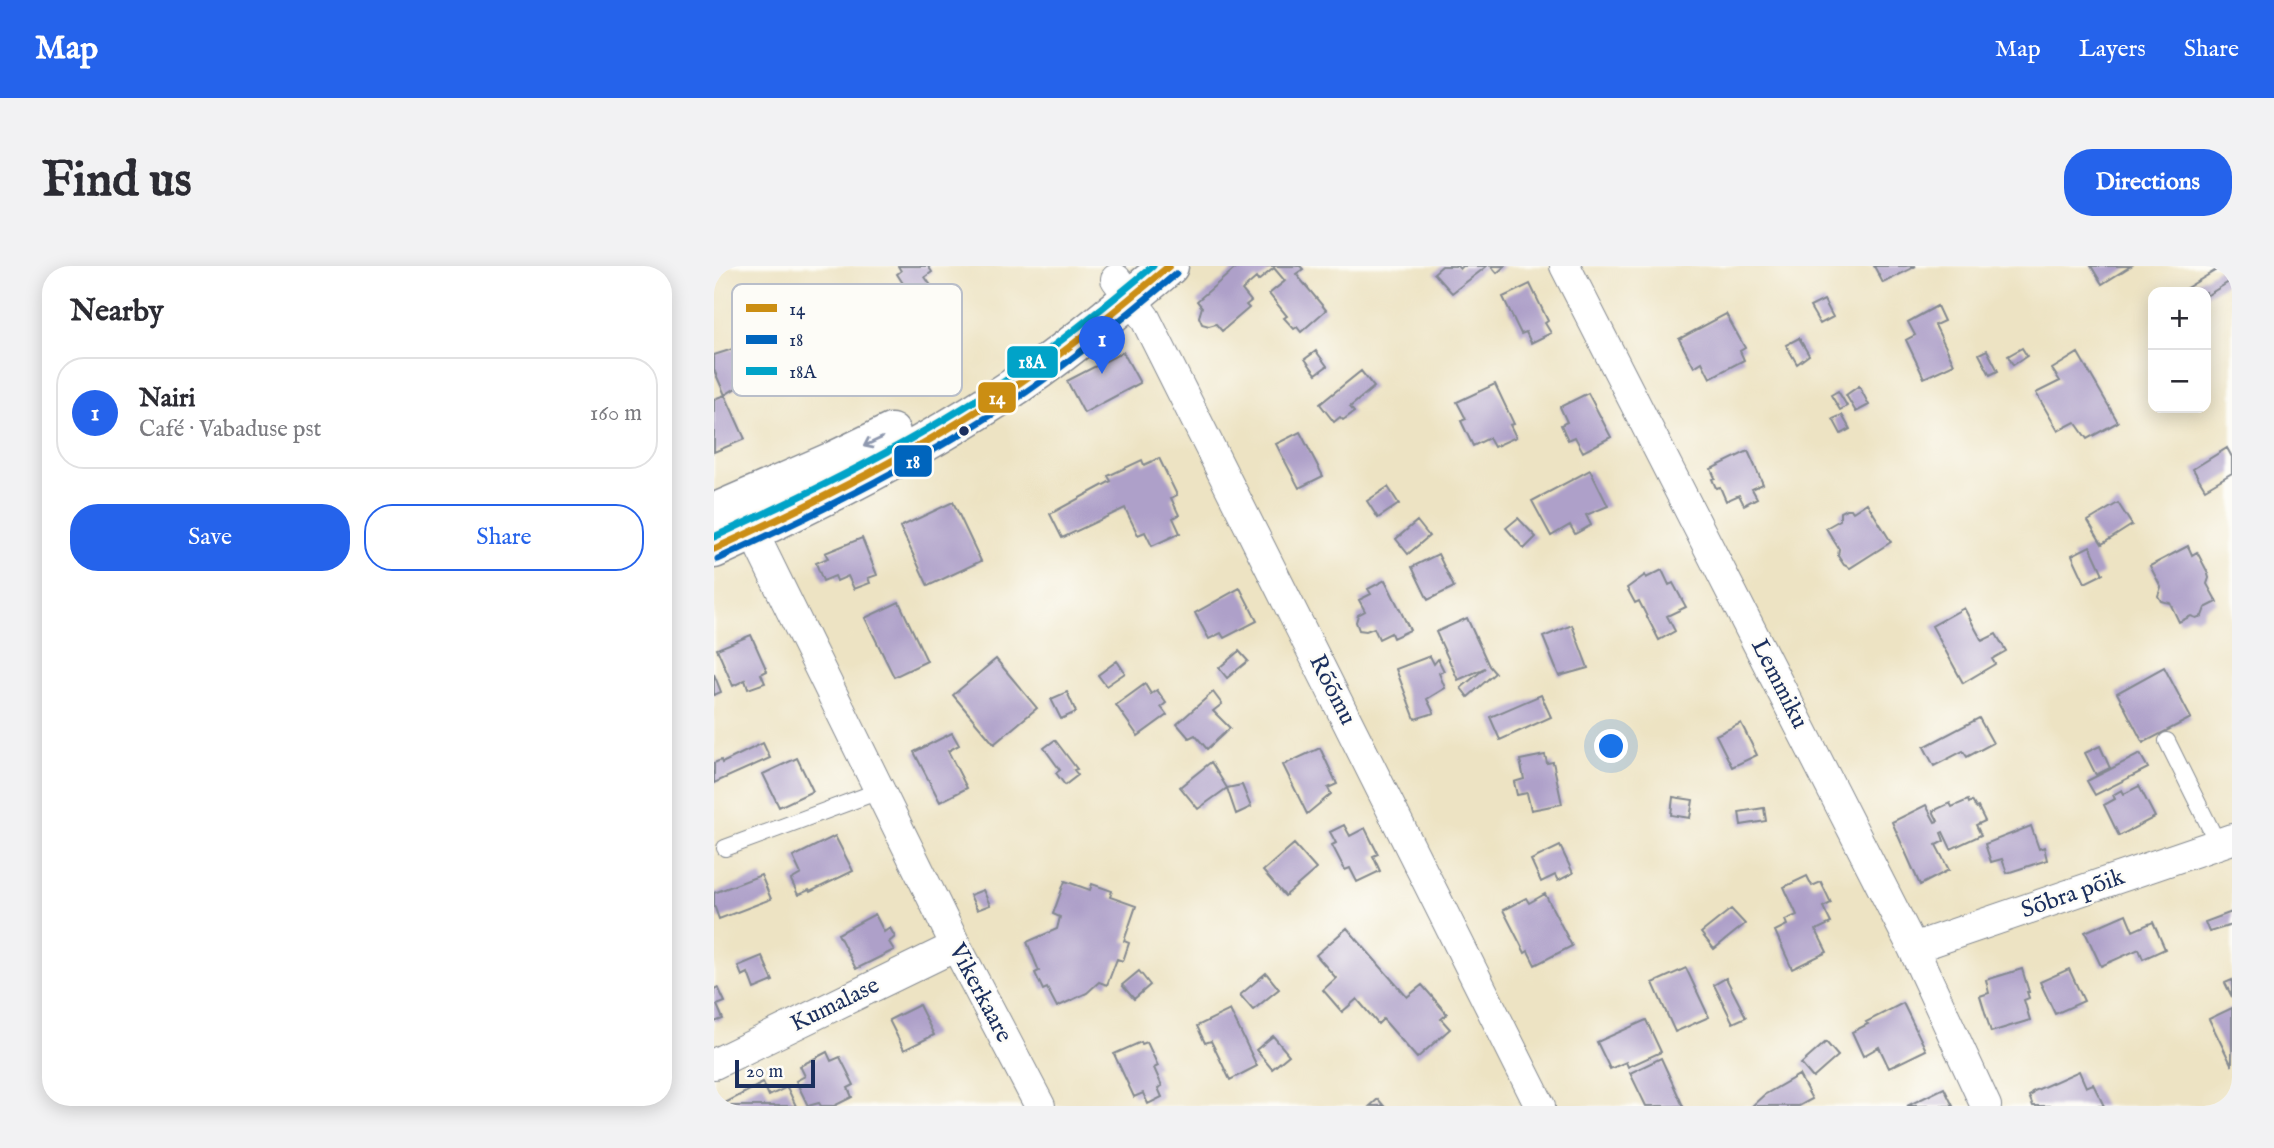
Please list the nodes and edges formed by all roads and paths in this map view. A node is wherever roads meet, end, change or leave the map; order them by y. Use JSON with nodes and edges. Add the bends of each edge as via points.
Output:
{"nodes":[{"id":1,"x":1169,"y":266,"type":"edge"},
{"id":2,"x":1565,"y":266,"type":"edge"},
{"id":3,"x":1126,"y":281,"type":"edge"},
{"id":4,"x":962,"y":390,"type":"edge"},
{"id":5,"x":954,"y":396,"type":"edge"},
{"id":6,"x":736,"y":515,"type":"edge"},
{"id":7,"x":714,"y":549,"type":"edge"},
{"id":8,"x":2167,"y":741,"type":"dead end"},
{"id":9,"x":880,"y":791,"type":"junction"},
{"id":10,"x":2225,"y":841,"type":"edge"},
{"id":11,"x":724,"y":848,"type":"dead end"},
{"id":12,"x":956,"y":946,"type":"junction"},
{"id":13,"x":1913,"y":948,"type":"junction"},
{"id":14,"x":714,"y":1064,"type":"edge"},
{"id":15,"x":1040,"y":1106,"type":"edge"},
{"id":16,"x":1540,"y":1106,"type":"edge"},
{"id":17,"x":1986,"y":1106,"type":"edge"}],
"edges":[{"from":1,"to":3,"type":"highway"},
{"from":2,"to":13,"type":"street","name":"Lemmiku"},
{"from":3,"to":4,"type":"highway"},
{"from":3,"to":16,"type":"street","name":"Rõõmu"},
{"from":5,"to":6,"type":"highway"},
{"from":6,"to":7,"type":"highway"},
{"from":6,"to":9,"type":"street","name":"Vikerkaare"},
{"from":8,"to":10,"type":"lane"},
{"from":9,"to":11,"type":"lane"},
{"from":9,"to":12,"type":"street","name":"Vikerkaare"},
{"from":10,"to":13,"type":"street","name":"Sõbra põik"},
{"from":12,"to":14,"type":"street","name":"Kumalase"},
{"from":12,"to":15,"type":"street","name":"Vikerkaare"},
{"from":13,"to":17,"type":"street","name":"Lemmiku"}]}
